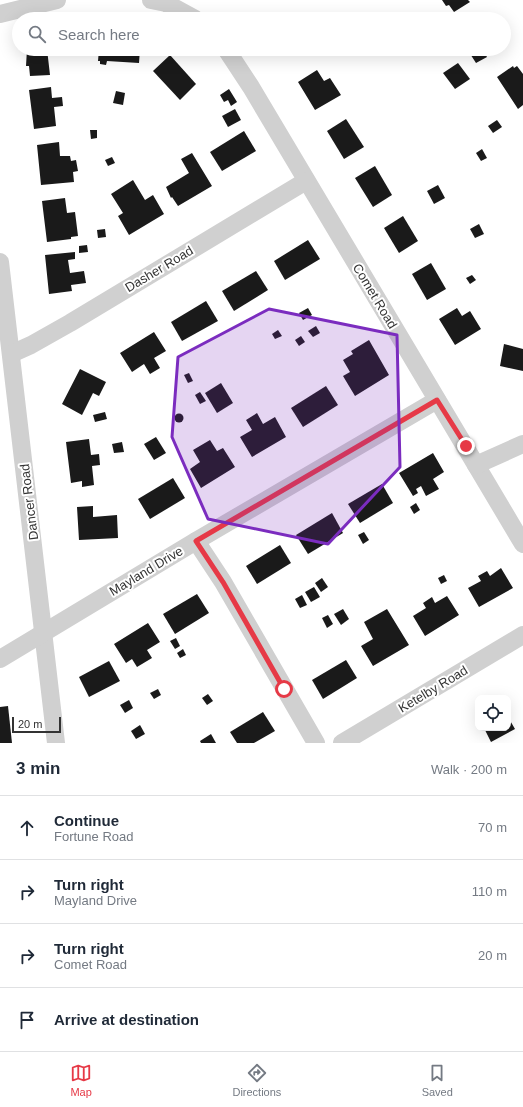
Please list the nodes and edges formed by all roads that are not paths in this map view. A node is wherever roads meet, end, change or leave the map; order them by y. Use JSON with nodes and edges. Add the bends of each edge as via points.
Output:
{"nodes":[{"id":1,"x":57,"y":0,"type":"edge"},
{"id":2,"x":151,"y":0,"type":"edge"},
{"id":3,"x":182,"y":12,"type":"edge"},
{"id":4,"x":0,"y":14,"type":"edge"},
{"id":5,"x":231,"y":56,"type":"edge"},
{"id":6,"x":306,"y":181,"type":"junction"},
{"id":7,"x":0,"y":262,"type":"edge"},
{"id":8,"x":11,"y":354,"type":"junction"},
{"id":9,"x":437,"y":400,"type":"junction"},
{"id":10,"x":523,"y":444,"type":"edge"},
{"id":11,"x":476,"y":465,"type":"junction"},
{"id":12,"x":196,"y":541,"type":"junction"},
{"id":13,"x":523,"y":544,"type":"edge"},
{"id":14,"x":44,"y":633,"type":"junction"},
{"id":15,"x":523,"y":635,"type":"edge"},
{"id":16,"x":0,"y":659,"type":"edge"},
{"id":17,"x":56,"y":743,"type":"edge"},
{"id":18,"x":316,"y":743,"type":"edge"},
{"id":19,"x":342,"y":743,"type":"edge"}],
"edges":[{"from":1,"to":4,"type":"street"},
{"from":2,"to":3,"type":"street","via":[[166,3]]},
{"from":5,"to":6,"type":"street","name":"Comet Road","via":[[252,87]]},
{"from":6,"to":8,"type":"street","name":"Dasher Road","via":[[70,323]]},
{"from":6,"to":9,"type":"street","name":"Comet Road"},
{"from":7,"to":8,"type":"street","name":"Dancer Road"},
{"from":8,"to":14,"type":"street","name":"Dancer Road"},
{"from":9,"to":11,"type":"street","name":"Comet Road"},
{"from":9,"to":12,"type":"street","name":"Mayland Drive"},
{"from":10,"to":11,"type":"street"},
{"from":11,"to":13,"type":"street","name":"Comet Road"},
{"from":12,"to":14,"type":"street","name":"Mayland Drive"},
{"from":12,"to":18,"type":"street","via":[[223,582]]},
{"from":14,"to":16,"type":"street","name":"Mayland Drive"},
{"from":14,"to":17,"type":"street","name":"Dancer Road"},
{"from":15,"to":19,"type":"street","name":"Ketelby Road"}]}
